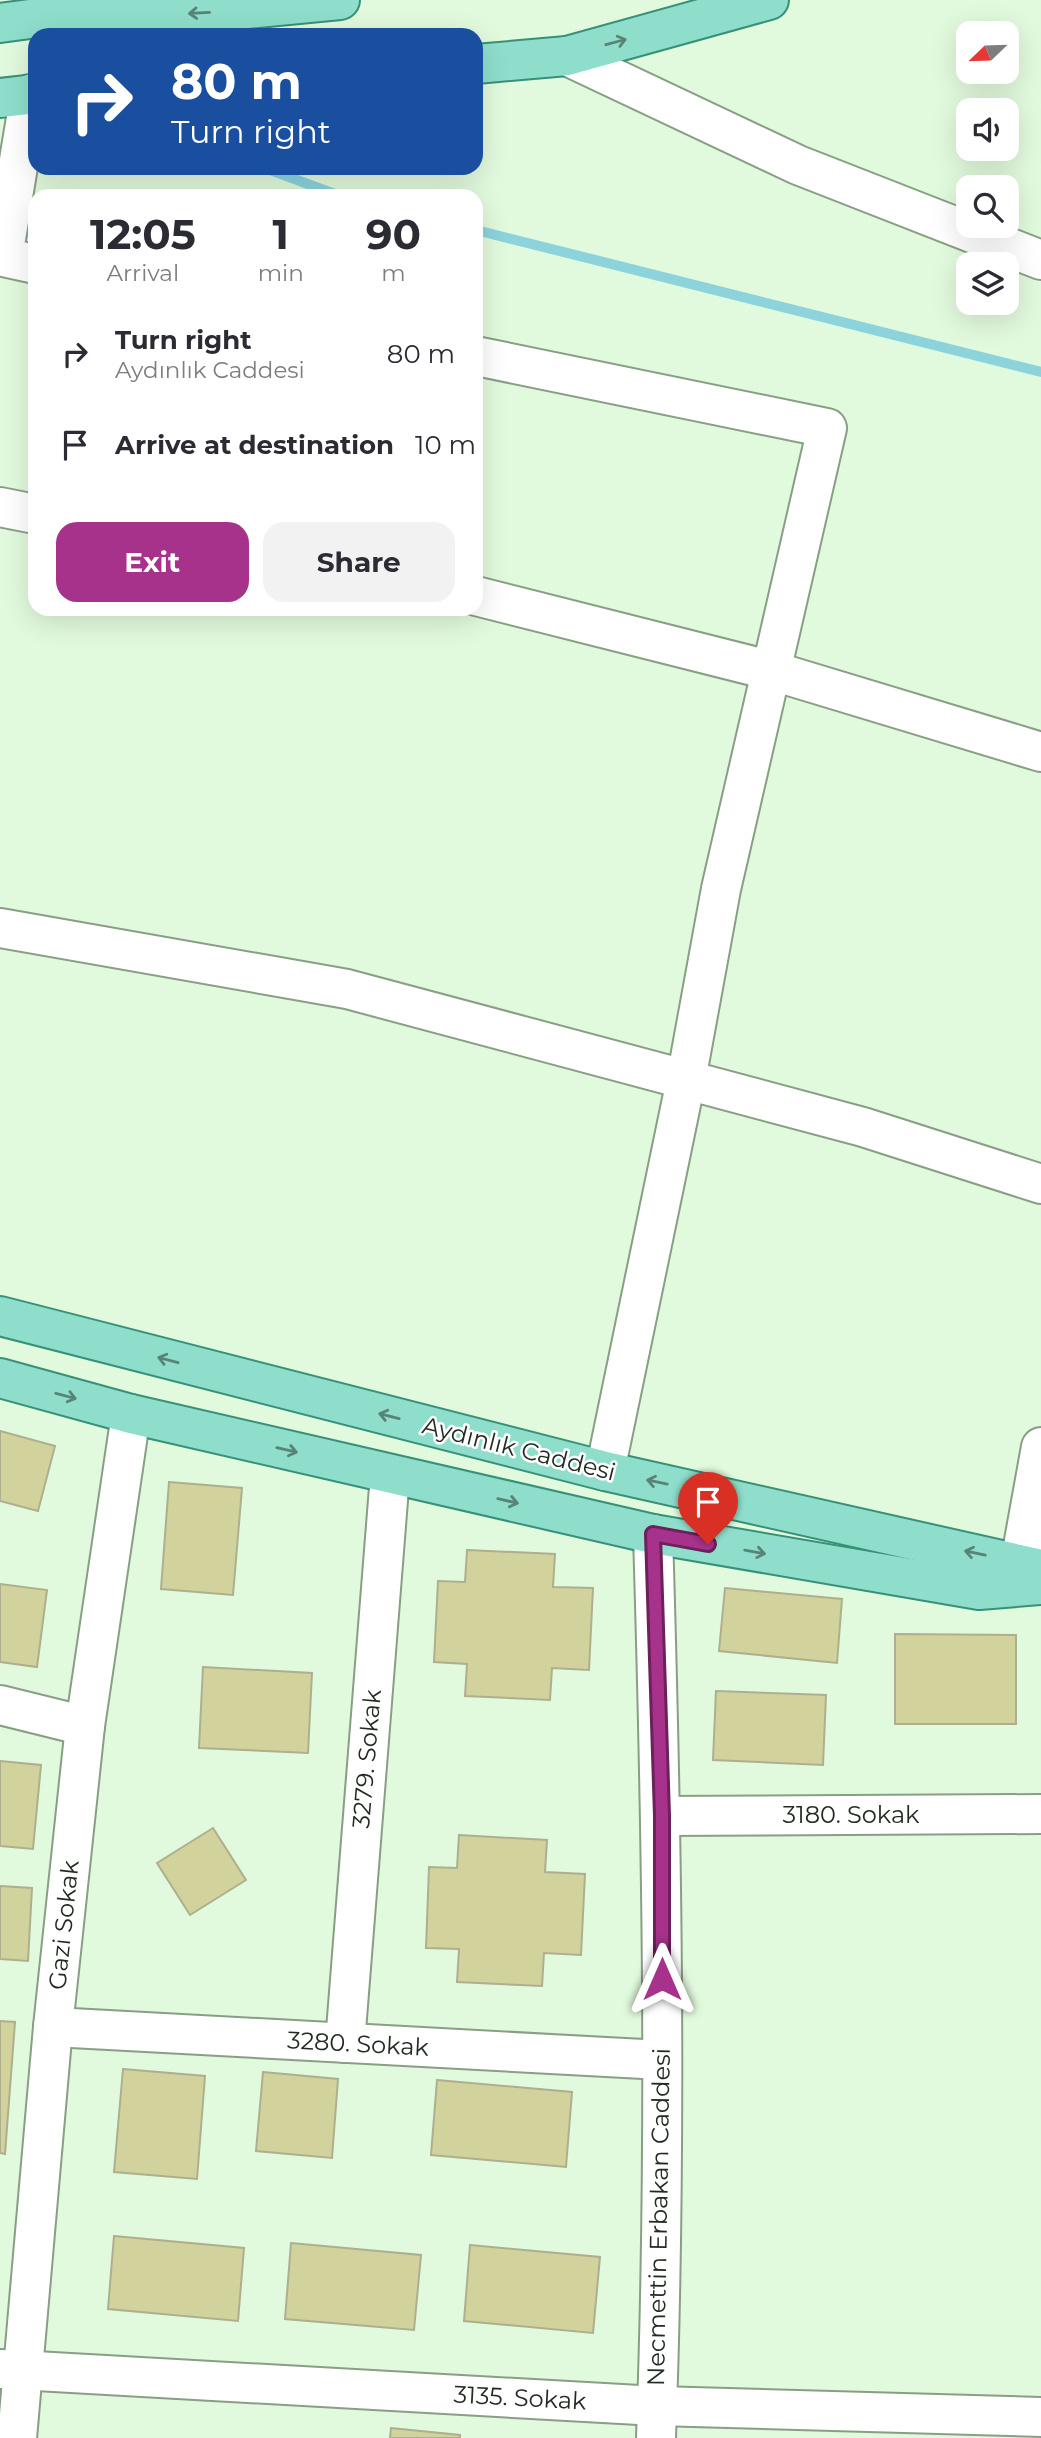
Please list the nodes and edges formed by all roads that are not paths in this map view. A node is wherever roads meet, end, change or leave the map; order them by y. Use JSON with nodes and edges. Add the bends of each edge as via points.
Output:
{"nodes":[{"id":1,"x":340,"y":0,"type":"edge"},
{"id":2,"x":769,"y":0,"type":"edge"},
{"id":3,"x":0,"y":23,"type":"edge"},
{"id":4,"x":567,"y":56,"type":"junction"},
{"id":5,"x":483,"y":63,"type":"edge"},
{"id":6,"x":22,"y":96,"type":"edge"},
{"id":7,"x":1041,"y":260,"type":"edge"},
{"id":8,"x":10,"y":262,"type":"edge"},
{"id":9,"x":483,"y":357,"type":"edge"},
{"id":10,"x":0,"y":508,"type":"edge"},
{"id":11,"x":28,"y":513,"type":"edge"},
{"id":12,"x":483,"y":598,"type":"edge"},
{"id":13,"x":773,"y":671,"type":"junction"},
{"id":14,"x":1041,"y":752,"type":"edge"},
{"id":15,"x":0,"y":928,"type":"edge"},
{"id":16,"x":686,"y":1080,"type":"junction"},
{"id":17,"x":1041,"y":1184,"type":"edge"},
{"id":18,"x":0,"y":1316,"type":"edge"},
{"id":19,"x":0,"y":1378,"type":"edge"},
{"id":20,"x":131,"y":1414,"type":"junction"},
{"id":21,"x":1041,"y":1447,"type":"edge"},
{"id":22,"x":605,"y":1471,"type":"junction"},
{"id":23,"x":390,"y":1475,"type":"junction"},
{"id":24,"x":653,"y":1534,"type":"junction"},
{"id":25,"x":1034,"y":1572,"type":"edge"},
{"id":26,"x":0,"y":1705,"type":"edge"},
{"id":27,"x":85,"y":1726,"type":"junction"},
{"id":28,"x":1041,"y":1814,"type":"edge"},
{"id":29,"x":662,"y":1816,"type":"junction"},
{"id":30,"x":53,"y":2027,"type":"junction"},
{"id":31,"x":345,"y":2043,"type":"junction"},
{"id":32,"x":662,"y":2060,"type":"junction"},
{"id":33,"x":11,"y":2369,"type":"edge"},
{"id":34,"x":1041,"y":2417,"type":"edge"},
{"id":35,"x":656,"y":2422,"type":"edge"},
{"id":36,"x":17,"y":2438,"type":"edge"}],
"edges":[{"from":1,"to":3,"type":"main road","one_way":true,"via":[[206,13]]},
{"from":4,"to":2,"type":"main road","one_way":true},
{"from":4,"to":5,"type":"main road"},
{"from":4,"to":7,"type":"street","via":[[798,165]]},
{"from":6,"to":8,"type":"street"},
{"from":9,"to":13,"type":"street","via":[[827,428]]},
{"from":10,"to":11,"type":"street"},
{"from":12,"to":13,"type":"street"},
{"from":13,"to":14,"type":"street"},
{"from":13,"to":16,"type":"street","via":[[721,890]]},
{"from":15,"to":16,"type":"street","via":[[346,989]]},
{"from":16,"to":17,"type":"street","via":[[863,1127]]},
{"from":16,"to":22,"type":"street"},
{"from":22,"to":18,"type":"main road","name":"Aydınlık Caddesi","one_way":true},
{"from":19,"to":20,"type":"main road","one_way":true},
{"from":20,"to":23,"type":"main road","one_way":true},
{"from":20,"to":27,"type":"street","name":"Gazi Sokak"},
{"from":21,"to":25,"type":"street"},
{"from":25,"to":22,"type":"main road","name":"Aydınlık Caddesi","one_way":true},
{"from":23,"to":24,"type":"main road","one_way":true},
{"from":23,"to":31,"type":"street","name":"3279. Sokak"},
{"from":24,"to":25,"type":"main road","one_way":true,"via":[[979,1590]]},
{"from":24,"to":29,"type":"street","name":"Necmettin Erbakan Caddesi"},
{"from":26,"to":27,"type":"street"},
{"from":27,"to":30,"type":"street","name":"Gazi Sokak"},
{"from":28,"to":29,"type":"street","name":"3180. Sokak"},
{"from":29,"to":32,"type":"street","name":"Necmettin Erbakan Caddesi"},
{"from":30,"to":31,"type":"street","name":"3280. Sokak"},
{"from":30,"to":33,"type":"street","name":"Gazi Sokak"},
{"from":31,"to":32,"type":"street","name":"3280. Sokak"},
{"from":32,"to":35,"type":"street","name":"Necmettin Erbakan Caddesi"},
{"from":33,"to":35,"type":"street","name":"3135. Sokak"},
{"from":33,"to":36,"type":"street","name":"Gazi Sokak"},
{"from":34,"to":35,"type":"street","name":"3135. Sokak"}]}
